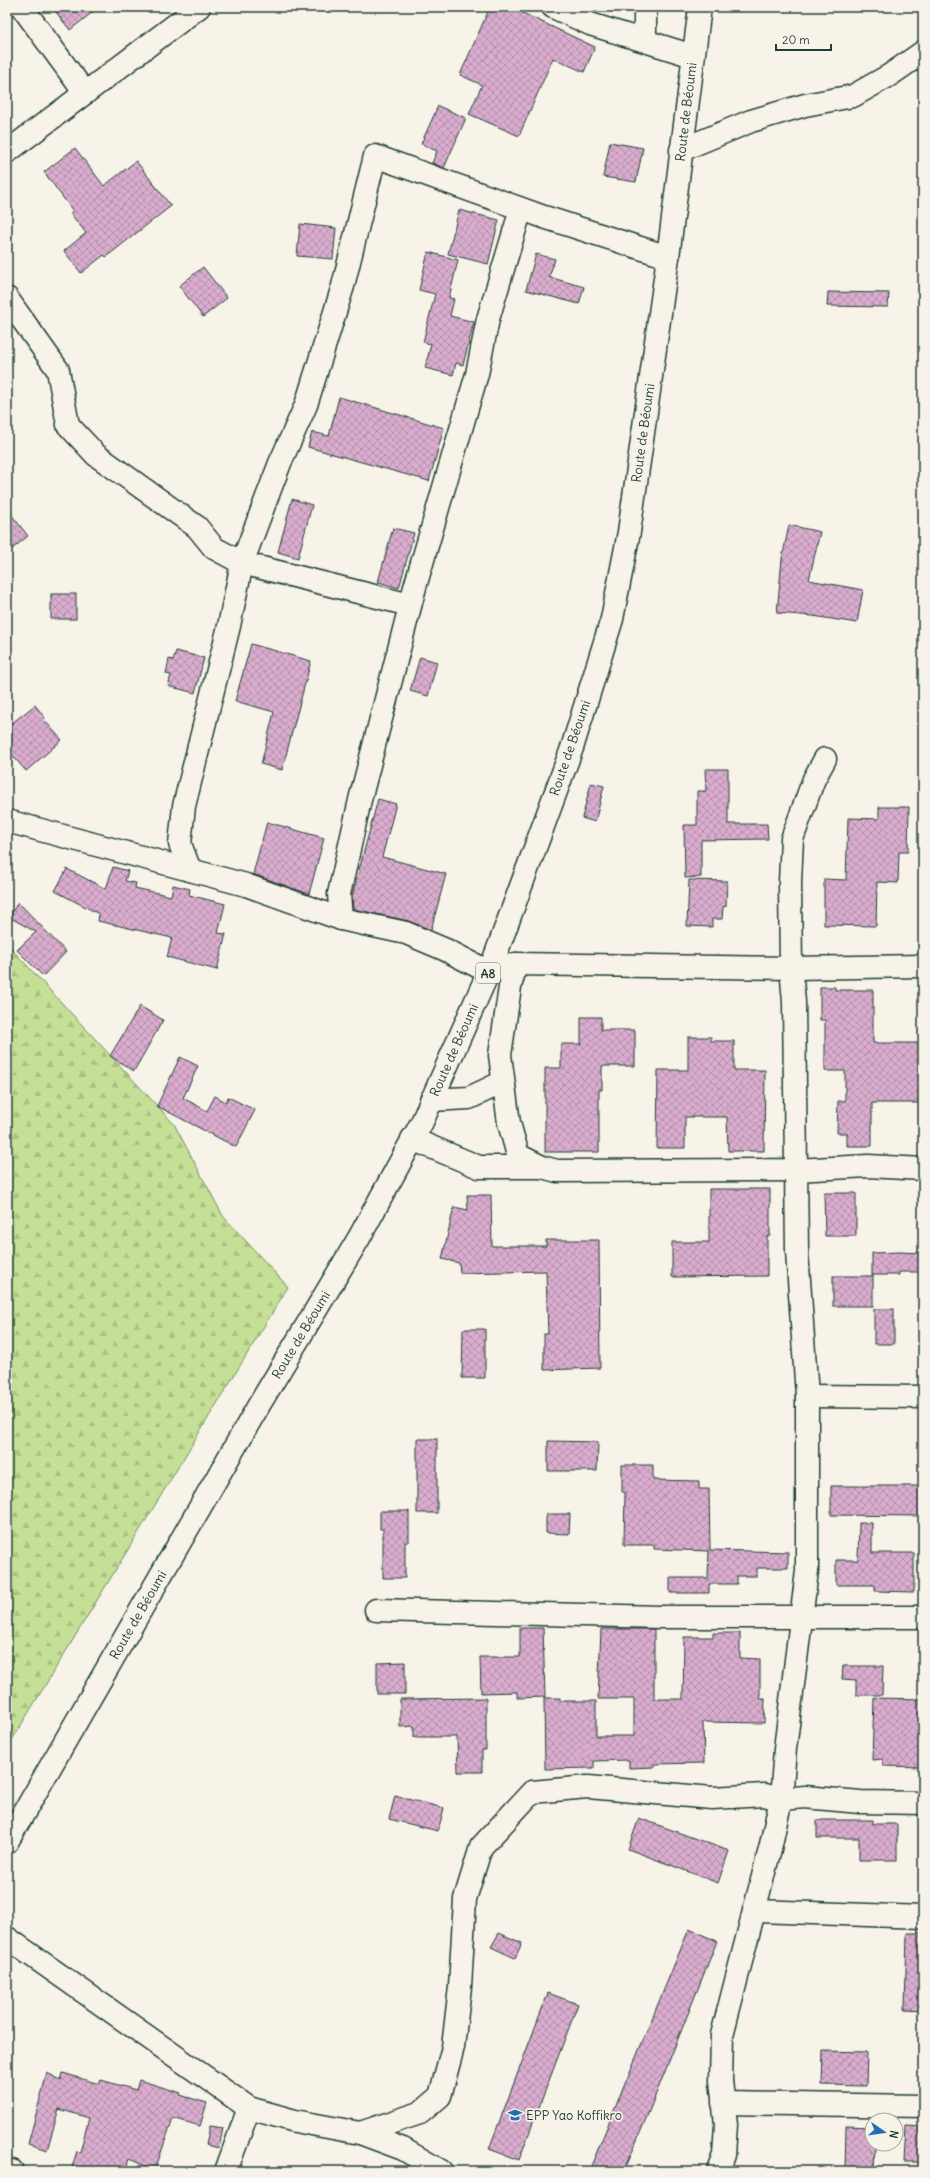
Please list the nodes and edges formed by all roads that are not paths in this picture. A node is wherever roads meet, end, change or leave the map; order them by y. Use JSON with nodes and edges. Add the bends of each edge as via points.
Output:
{"nodes":[{"id":1,"x":22,"y":7,"type":"edge"},
{"id":2,"x":199,"y":7,"type":"edge"},
{"id":3,"x":553,"y":7,"type":"edge"},
{"id":4,"x":645,"y":7,"type":"edge"},
{"id":5,"x":700,"y":7,"type":"edge"},
{"id":6,"x":645,"y":40,"type":"junction"},
{"id":7,"x":923,"y":52,"type":"edge"},
{"id":8,"x":693,"y":56,"type":"junction"},
{"id":9,"x":85,"y":92,"type":"junction"},
{"id":10,"x":681,"y":150,"type":"junction"},
{"id":11,"x":7,"y":152,"type":"edge"},
{"id":12,"x":521,"y":209,"type":"junction"},
{"id":13,"x":668,"y":257,"type":"junction"},
{"id":14,"x":7,"y":298,"type":"edge"},
{"id":15,"x":242,"y":563,"type":"junction"},
{"id":16,"x":410,"y":605,"type":"junction"},
{"id":17,"x":825,"y":759,"type":"dead end"},
{"id":18,"x":7,"y":821,"type":"edge"},
{"id":19,"x":190,"y":870,"type":"junction"},
{"id":20,"x":341,"y":919,"type":"junction"},
{"id":21,"x":516,"y":964,"type":"junction"},
{"id":22,"x":923,"y":966,"type":"edge"},
{"id":23,"x":791,"y":968,"type":"junction"},
{"id":24,"x":489,"y":972,"type":"junction"},
{"id":25,"x":503,"y":1082,"type":"junction"},
{"id":26,"x":431,"y":1100,"type":"junction"},
{"id":27,"x":412,"y":1139,"type":"junction"},
{"id":28,"x":542,"y":1167,"type":"junction"},
{"id":29,"x":796,"y":1170,"type":"junction"},
{"id":30,"x":923,"y":1170,"type":"edge"},
{"id":31,"x":806,"y":1396,"type":"junction"},
{"id":32,"x":923,"y":1397,"type":"edge"},
{"id":33,"x":376,"y":1610,"type":"dead end"},
{"id":34,"x":802,"y":1616,"type":"junction"},
{"id":35,"x":923,"y":1617,"type":"edge"},
{"id":36,"x":781,"y":1799,"type":"junction"},
{"id":37,"x":923,"y":1803,"type":"edge"},
{"id":38,"x":7,"y":1842,"type":"edge"},
{"id":39,"x":754,"y":1911,"type":"junction"},
{"id":40,"x":923,"y":1917,"type":"edge"},
{"id":41,"x":7,"y":1938,"type":"edge"},
{"id":42,"x":723,"y":2103,"type":"junction"},
{"id":43,"x":923,"y":2106,"type":"edge"},
{"id":44,"x":249,"y":2108,"type":"junction"},
{"id":45,"x":360,"y":2133,"type":"junction"},
{"id":46,"x":7,"y":2170,"type":"edge"},
{"id":47,"x":12,"y":2171,"type":"edge"},
{"id":48,"x":226,"y":2171,"type":"edge"},
{"id":49,"x":442,"y":2171,"type":"edge"},
{"id":50,"x":718,"y":2171,"type":"edge"}],
"edges":[{"from":1,"to":9,"type":"street"},
{"from":2,"to":9,"type":"street"},
{"from":3,"to":6,"type":"street","via":[[590,24]]},
{"from":4,"to":6,"type":"street"},
{"from":5,"to":8,"type":"street","name":"Route de Béoumi","number":"A8"},
{"from":6,"to":8,"type":"street"},
{"from":7,"to":10,"type":"street","via":[[853,96],[805,105],[751,121]]},
{"from":8,"to":10,"type":"street","name":"Route de Béoumi","number":"A8"},
{"from":9,"to":11,"type":"street"},
{"from":10,"to":13,"type":"street","name":"Route de Béoumi","number":"A8"},
{"from":12,"to":13,"type":"street"},
{"from":12,"to":15,"type":"street","via":[[375,156],[343,286],[306,405],[280,463]]},
{"from":12,"to":16,"type":"street","via":[[488,319],[477,374]]},
{"from":13,"to":24,"type":"street","name":"Route de Béoumi","number":"A8","via":[[629,532],[612,619],[572,748]]},
{"from":14,"to":15,"type":"street","via":[[58,370],[68,425],[96,455],[197,527],[214,548]]},
{"from":15,"to":16,"type":"street"},
{"from":15,"to":19,"type":"street","via":[[184,806],[180,844]]},
{"from":16,"to":20,"type":"street","via":[[343,870],[339,894]]},
{"from":17,"to":23,"type":"street","via":[[814,779],[792,839]]},
{"from":18,"to":19,"type":"street"},
{"from":19,"to":20,"type":"street","via":[[246,885]]},
{"from":20,"to":24,"type":"street","via":[[406,933]]},
{"from":21,"to":23,"type":"street"},
{"from":21,"to":24,"type":"street"},
{"from":21,"to":25,"type":"street","via":[[500,1055]]},
{"from":22,"to":23,"type":"street"},
{"from":23,"to":29,"type":"street","via":[[794,1002]]},
{"from":24,"to":26,"type":"street","name":"Route de Béoumi","number":"A8"},
{"from":25,"to":26,"type":"street","via":[[469,1098]]},
{"from":25,"to":28,"type":"street","via":[[509,1123],[518,1155]]},
{"from":26,"to":27,"type":"street","name":"Route de Béoumi","number":"A8"},
{"from":27,"to":28,"type":"street","via":[[479,1167]]},
{"from":27,"to":38,"type":"street","name":"Route de Béoumi","number":"A8","via":[[359,1238],[259,1405]]},
{"from":28,"to":29,"type":"street","via":[[556,1171]]},
{"from":29,"to":30,"type":"street","via":[[868,1166]]},
{"from":29,"to":31,"type":"street","via":[[797,1251]]},
{"from":31,"to":32,"type":"street"},
{"from":31,"to":34,"type":"street","via":[[807,1556]]},
{"from":33,"to":34,"type":"street","via":[[661,1617]]},
{"from":34,"to":35,"type":"street"},
{"from":34,"to":36,"type":"street"},
{"from":36,"to":37,"type":"street","via":[[805,1797],[860,1802]]},
{"from":36,"to":39,"type":"street"},
{"from":36,"to":45,"type":"street","via":[[764,1795],[712,1798],[588,1787],[532,1792],[481,1847],[464,1899],[460,1987],[453,2047],[440,2096],[420,2113]]},
{"from":39,"to":40,"type":"street"},
{"from":39,"to":42,"type":"street","via":[[722,2035]]},
{"from":41,"to":44,"type":"street"},
{"from":42,"to":43,"type":"street"},
{"from":42,"to":50,"type":"street","via":[[726,2124],[724,2155]]},
{"from":44,"to":45,"type":"street","via":[[295,2121]]},
{"from":44,"to":48,"type":"street"},
{"from":45,"to":49,"type":"street","via":[[403,2150]]},
{"from":46,"to":47,"type":"street"}]}
